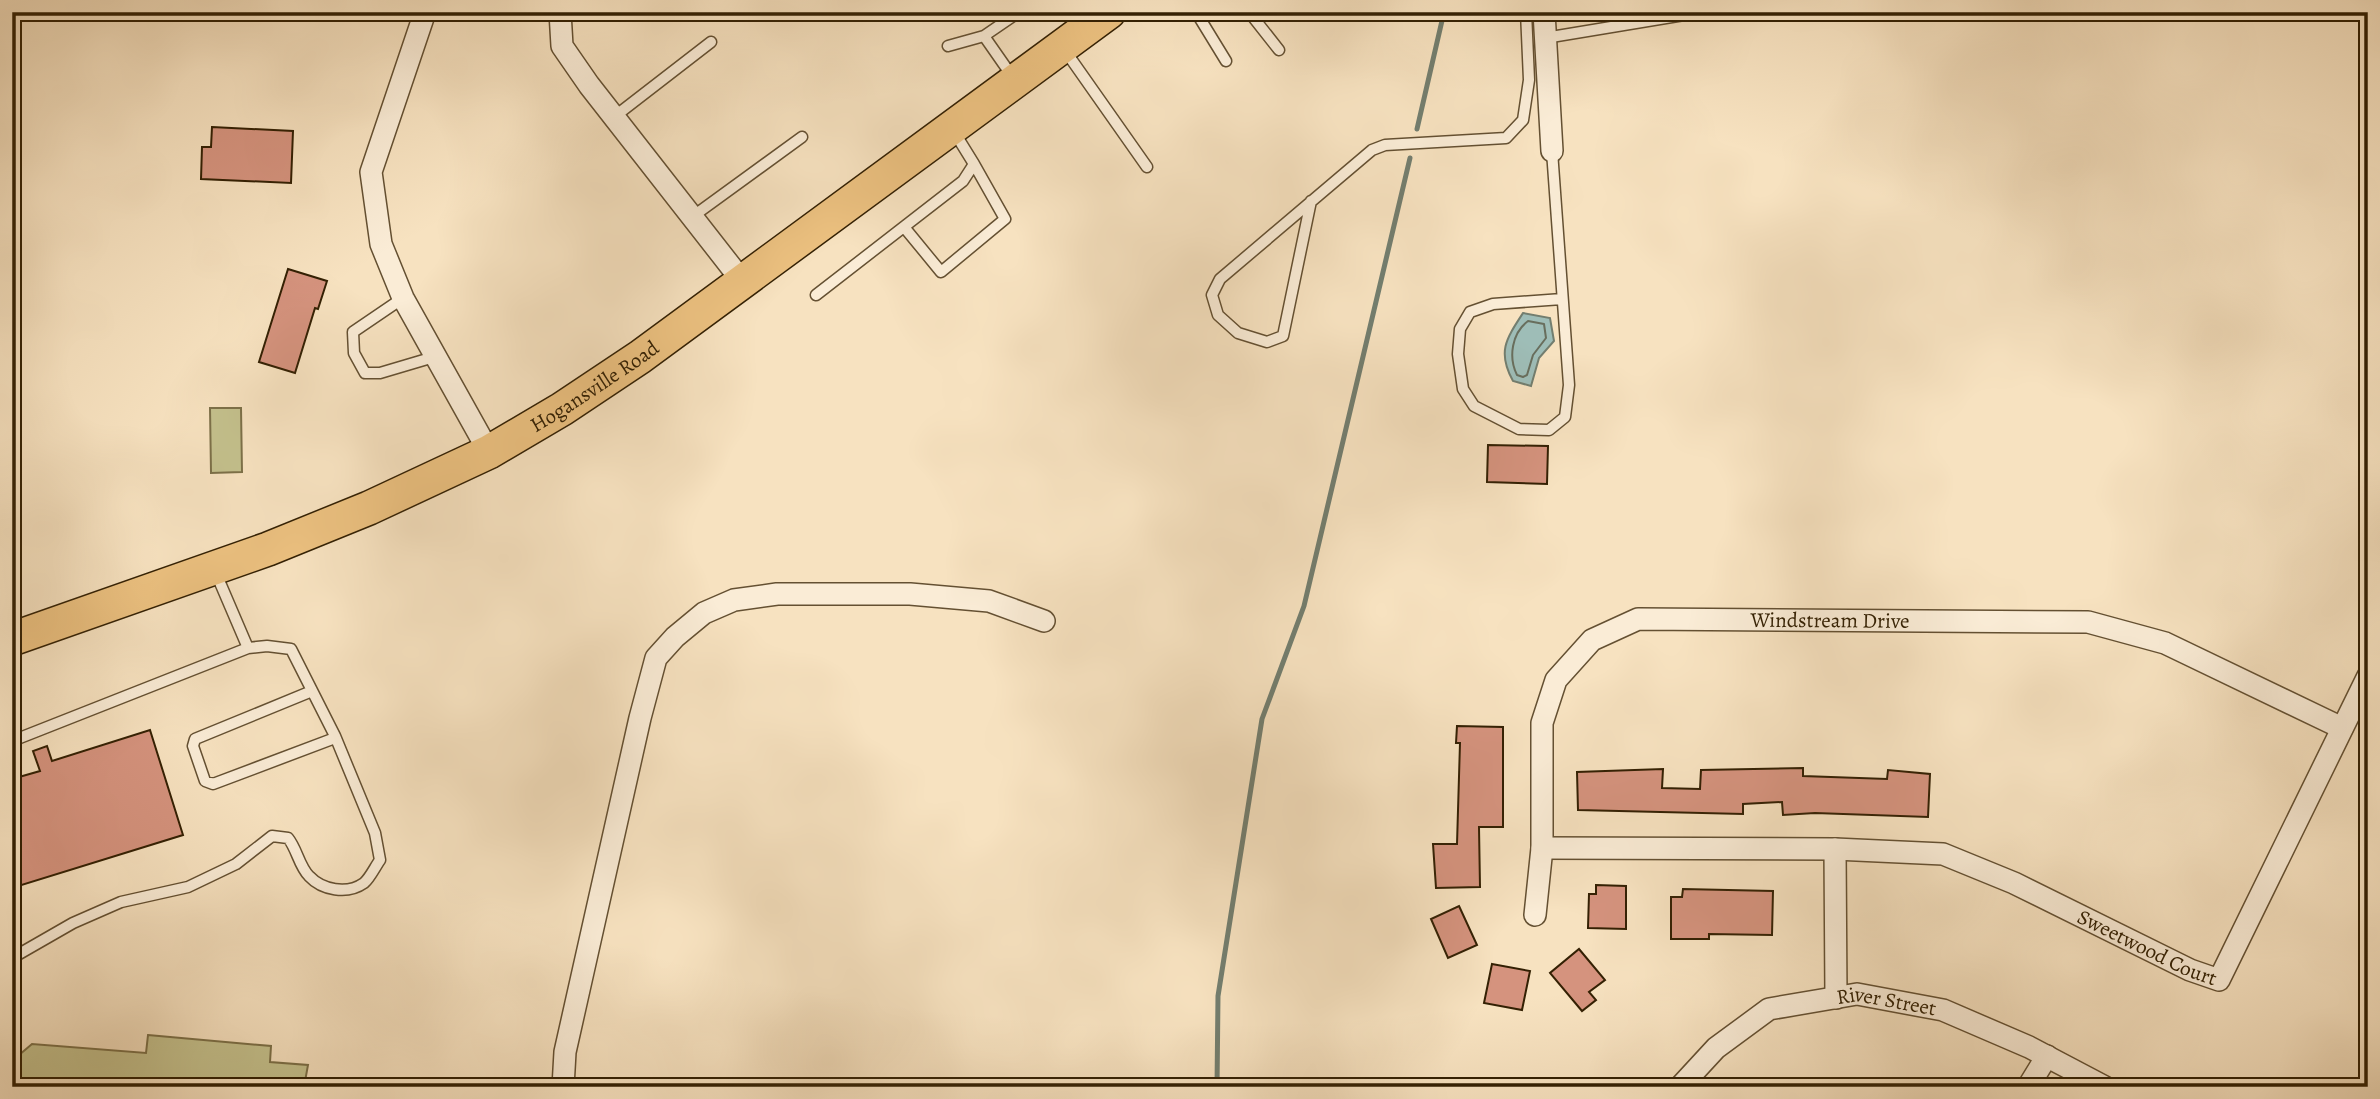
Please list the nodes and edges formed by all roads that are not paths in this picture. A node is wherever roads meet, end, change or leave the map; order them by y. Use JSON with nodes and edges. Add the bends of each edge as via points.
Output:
{"nodes":[{"id":1,"x":425,"y":12,"type":"edge"},
{"id":2,"x":560,"y":12,"type":"edge"},
{"id":3,"x":1019,"y":12,"type":"edge"},
{"id":4,"x":1109,"y":12,"type":"edge"},
{"id":5,"x":1196,"y":12,"type":"edge"},
{"id":6,"x":1249,"y":12,"type":"edge"},
{"id":7,"x":1526,"y":12,"type":"edge"},
{"id":8,"x":1544,"y":12,"type":"edge"},
{"id":9,"x":1702,"y":12,"type":"edge"},
{"id":10,"x":984,"y":36,"type":"junction"},
{"id":11,"x":1545,"y":38,"type":"junction"},
{"id":12,"x":711,"y":42,"type":"dead end"},
{"id":13,"x":948,"y":46,"type":"dead end"},
{"id":14,"x":1062,"y":47,"type":"junction"},
{"id":15,"x":1279,"y":50,"type":"dead end"},
{"id":16,"x":1226,"y":61,"type":"dead end"},
{"id":17,"x":1015,"y":81,"type":"junction"},
{"id":18,"x":614,"y":117,"type":"junction"},
{"id":19,"x":951,"y":128,"type":"junction"},
{"id":20,"x":802,"y":137,"type":"dead end"},
{"id":21,"x":1552,"y":151,"type":"joint"},
{"id":22,"x":974,"y":164,"type":"junction"},
{"id":23,"x":1147,"y":167,"type":"dead end"},
{"id":24,"x":1311,"y":201,"type":"junction"},
{"id":25,"x":692,"y":216,"type":"junction"},
{"id":26,"x":904,"y":227,"type":"junction"},
{"id":27,"x":743,"y":282,"type":"junction"},
{"id":28,"x":816,"y":295,"type":"dead end"},
{"id":29,"x":403,"y":298,"type":"junction"},
{"id":30,"x":1562,"y":299,"type":"junction"},
{"id":31,"x":434,"y":357,"type":"junction"},
{"id":32,"x":489,"y":452,"type":"junction"},
{"id":33,"x":214,"y":568,"type":"junction"},
{"id":34,"x":1044,"y":621,"type":"dead end"},
{"id":35,"x":12,"y":639,"type":"edge"},
{"id":36,"x":248,"y":649,"type":"junction"},
{"id":37,"x":2368,"y":676,"type":"edge"},
{"id":38,"x":312,"y":691,"type":"junction"},
{"id":39,"x":2342,"y":728,"type":"junction"},
{"id":40,"x":335,"y":738,"type":"junction"},
{"id":41,"x":12,"y":741,"type":"edge"},
{"id":42,"x":1542,"y":848,"type":"junction"},
{"id":43,"x":1835,"y":849,"type":"junction"},
{"id":44,"x":1535,"y":915,"type":"dead end"},
{"id":45,"x":12,"y":958,"type":"edge"},
{"id":46,"x":1836,"y":998,"type":"junction"},
{"id":47,"x":2047,"y":1056,"type":"junction"},
{"id":48,"x":563,"y":1087,"type":"edge"},
{"id":49,"x":1680,"y":1087,"type":"edge"},
{"id":50,"x":2028,"y":1087,"type":"edge"},
{"id":51,"x":2105,"y":1087,"type":"edge"}],
"edges":[{"from":1,"to":29,"type":"street","via":[[370,172],[381,244]]},
{"from":2,"to":18,"type":"street","via":[[562,46]]},
{"from":3,"to":10,"type":"lane"},
{"from":4,"to":14,"type":"main road","name":"Hogansville Road"},
{"from":5,"to":16,"type":"lane"},
{"from":6,"to":15,"type":"lane"},
{"from":7,"to":24,"type":"lane","via":[[1528,80],[1523,120],[1506,138],[1385,145],[1372,150]]},
{"from":8,"to":11,"type":"street"},
{"from":9,"to":11,"type":"lane"},
{"from":10,"to":13,"type":"lane"},
{"from":10,"to":17,"type":"lane"},
{"from":11,"to":21,"type":"street"},
{"from":12,"to":18,"type":"lane"},
{"from":14,"to":17,"type":"main road","name":"Hogansville Road"},
{"from":14,"to":23,"type":"lane"},
{"from":17,"to":19,"type":"main road","name":"Hogansville Road"},
{"from":18,"to":25,"type":"street"},
{"from":19,"to":22,"type":"lane"},
{"from":19,"to":27,"type":"main road","name":"Hogansville Road"},
{"from":20,"to":25,"type":"lane"},
{"from":21,"to":30,"type":"lane"},
{"from":22,"to":26,"type":"lane","via":[[963,181]]},
{"from":22,"to":26,"type":"lane","via":[[1005,219],[941,272]]},
{"from":24,"to":24,"type":"lane","via":[[1220,279],[1212,295],[1218,315],[1238,333],[1267,342],[1283,336]]},
{"from":25,"to":27,"type":"street"},
{"from":26,"to":28,"type":"lane"},
{"from":27,"to":32,"type":"main road","name":"Hogansville Road","via":[[584,394]]},
{"from":29,"to":31,"type":"street"},
{"from":29,"to":31,"type":"lane","via":[[353,332],[354,353],[365,373]]},
{"from":30,"to":30,"type":"lane","via":[[1493,304],[1470,312],[1460,329],[1458,354],[1463,389],[1474,405],[1519,429],[1549,430],[1565,417],[1569,385]]},
{"from":31,"to":32,"type":"street"},
{"from":32,"to":33,"type":"main road","name":"Hogansville Road","via":[[369,508]]},
{"from":33,"to":35,"type":"main road","name":"Hogansville Road"},
{"from":33,"to":36,"type":"lane"},
{"from":34,"to":48,"type":"street","via":[[989,601],[910,594],[777,594],[714,608],[675,637],[656,658],[640,718],[567,1041]]},
{"from":36,"to":38,"type":"lane","via":[[290,649]]},
{"from":36,"to":41,"type":"lane"},
{"from":37,"to":39,"type":"street","name":"Sweetwood Court"},
{"from":38,"to":40,"type":"lane"},
{"from":38,"to":40,"type":"lane","via":[[195,739],[193,746],[205,780],[213,784]]},
{"from":39,"to":42,"type":"street","name":"Windstream Drive","via":[[2165,643],[2088,622],[1638,620],[1592,640],[1556,680],[1542,723]]},
{"from":39,"to":43,"type":"street","name":"Sweetwood Court","via":[[2219,981],[1944,854]]},
{"from":40,"to":45,"type":"lane","via":[[375,833],[380,860],[364,883],[344,891],[324,888],[307,875],[288,838],[272,836],[236,864],[188,887],[121,902]]},
{"from":42,"to":43,"type":"street","name":"Sweetwood Court"},
{"from":42,"to":44,"type":"street","name":"Windstream Drive"},
{"from":43,"to":46,"type":"street"},
{"from":46,"to":47,"type":"street","name":"River Street","via":[[1857,994],[1943,1010]]},
{"from":46,"to":49,"type":"street","name":"River Street","via":[[1769,1009],[1716,1048]]},
{"from":47,"to":50,"type":"street"},
{"from":47,"to":51,"type":"street","name":"River Street"}]}
